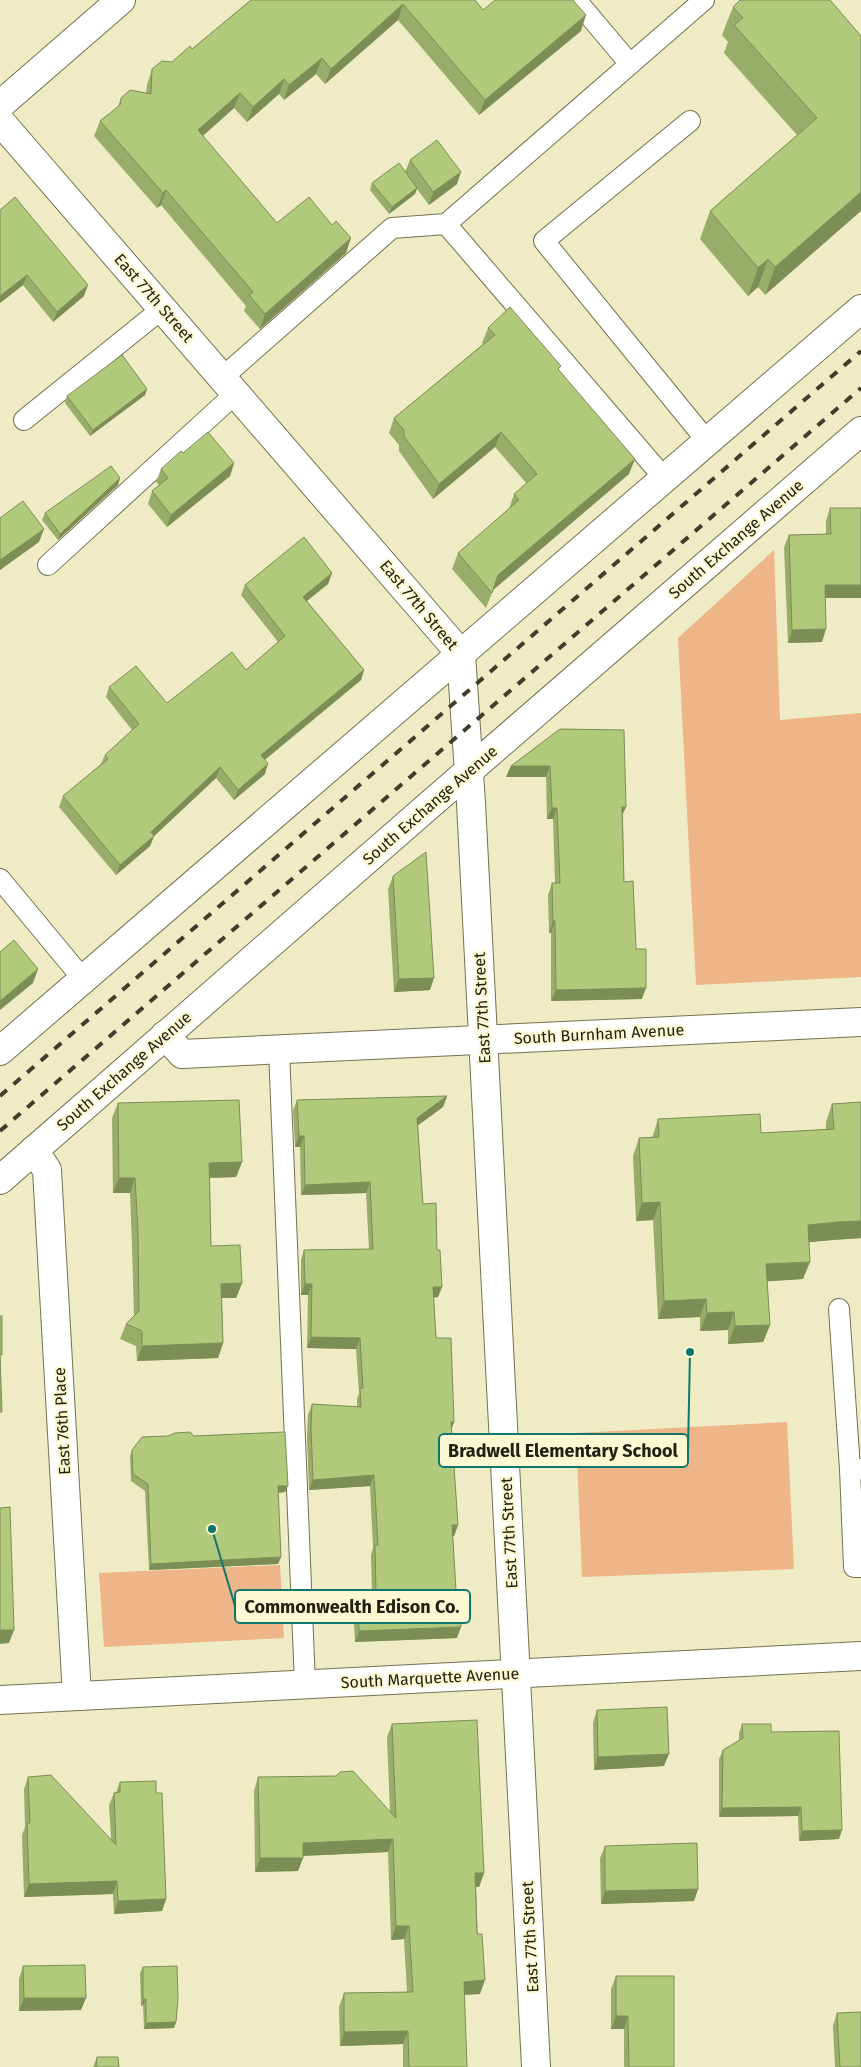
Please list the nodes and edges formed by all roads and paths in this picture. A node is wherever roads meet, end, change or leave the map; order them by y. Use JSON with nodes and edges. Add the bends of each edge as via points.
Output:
{"nodes":[{"id":1,"x":121,"y":0,"type":"edge"},
{"id":2,"x":576,"y":0,"type":"edge"},
{"id":3,"x":704,"y":0,"type":"edge"},
{"id":4,"x":630,"y":64,"type":"junction"},
{"id":5,"x":0,"y":105,"type":"edge"},
{"id":6,"x":0,"y":121,"type":"edge"},
{"id":7,"x":690,"y":121,"type":"dead end"},
{"id":8,"x":446,"y":224,"type":"junction"},
{"id":9,"x":163,"y":308,"type":"junction"},
{"id":10,"x":861,"y":309,"type":"edge"},
{"id":11,"x":230,"y":385,"type":"junction"},
{"id":12,"x":24,"y":420,"type":"dead end"},
{"id":13,"x":861,"y":431,"type":"edge"},
{"id":14,"x":707,"y":441,"type":"junction"},
{"id":15,"x":665,"y":479,"type":"junction"},
{"id":16,"x":48,"y":566,"type":"dead end"},
{"id":17,"x":461,"y":654,"type":"junction"},
{"id":18,"x":469,"y":771,"type":"junction"},
{"id":19,"x":0,"y":879,"type":"edge"},
{"id":20,"x":83,"y":979,"type":"junction"},
{"id":21,"x":861,"y":1022,"type":"edge"},
{"id":22,"x":165,"y":1035,"type":"junction"},
{"id":23,"x":484,"y":1040,"type":"junction"},
{"id":24,"x":279,"y":1050,"type":"junction"},
{"id":25,"x":0,"y":1051,"type":"edge"},
{"id":26,"x":34,"y":1150,"type":"junction"},
{"id":27,"x":0,"y":1180,"type":"edge"},
{"id":28,"x":839,"y":1309,"type":"dead end"},
{"id":29,"x":856,"y":1469,"type":"edge"},
{"id":30,"x":861,"y":1567,"type":"edge"},
{"id":31,"x":861,"y":1656,"type":"edge"},
{"id":32,"x":516,"y":1674,"type":"junction"},
{"id":33,"x":305,"y":1684,"type":"junction"},
{"id":34,"x":77,"y":1696,"type":"junction"},
{"id":35,"x":0,"y":1700,"type":"edge"},
{"id":36,"x":536,"y":2067,"type":"edge"}],
"edges":[{"from":1,"to":5,"type":"street"},
{"from":2,"to":4,"type":"lane"},
{"from":3,"to":4,"type":"lane"},
{"from":4,"to":8,"type":"lane"},
{"from":6,"to":9,"type":"street","name":"East 77th Street"},
{"from":7,"to":14,"type":"lane","via":[[544,241]]},
{"from":8,"to":11,"type":"lane","via":[[392,228]]},
{"from":8,"to":15,"type":"lane"},
{"from":9,"to":11,"type":"street","name":"East 77th Street"},
{"from":9,"to":12,"type":"lane"},
{"from":10,"to":14,"type":"street"},
{"from":11,"to":16,"type":"lane"},
{"from":11,"to":17,"type":"street","name":"East 77th Street"},
{"from":13,"to":18,"type":"street","name":"South Exchange Avenue"},
{"from":14,"to":15,"type":"street"},
{"from":15,"to":17,"type":"street"},
{"from":17,"to":18,"type":"street","name":"East 77th Street"},
{"from":17,"to":20,"type":"street"},
{"from":18,"to":22,"type":"street","name":"South Exchange Avenue"},
{"from":18,"to":23,"type":"street","name":"East 77th Street"},
{"from":19,"to":20,"type":"lane"},
{"from":20,"to":25,"type":"street"},
{"from":21,"to":23,"type":"street","name":"South Burnham Avenue"},
{"from":22,"to":24,"type":"street","name":"South Burnham Avenue","via":[[182,1054]]},
{"from":22,"to":26,"type":"street","name":"South Exchange Avenue"},
{"from":23,"to":24,"type":"street","name":"South Burnham Avenue"},
{"from":23,"to":32,"type":"street","name":"East 77th Street"},
{"from":24,"to":33,"type":"lane"},
{"from":26,"to":27,"type":"street","name":"South Exchange Avenue"},
{"from":26,"to":34,"type":"street","name":"East 76th Place","via":[[47,1170]]},
{"from":28,"to":29,"type":"lane"},
{"from":29,"to":30,"type":"lane","via":[[854,1567]]},
{"from":31,"to":32,"type":"street","name":"South Marquette Avenue"},
{"from":32,"to":33,"type":"street","name":"South Marquette Avenue"},
{"from":32,"to":36,"type":"street","name":"East 77th Street"},
{"from":33,"to":34,"type":"street","name":"South Marquette Avenue"},
{"from":34,"to":35,"type":"street","name":"South Marquette Avenue"}]}
